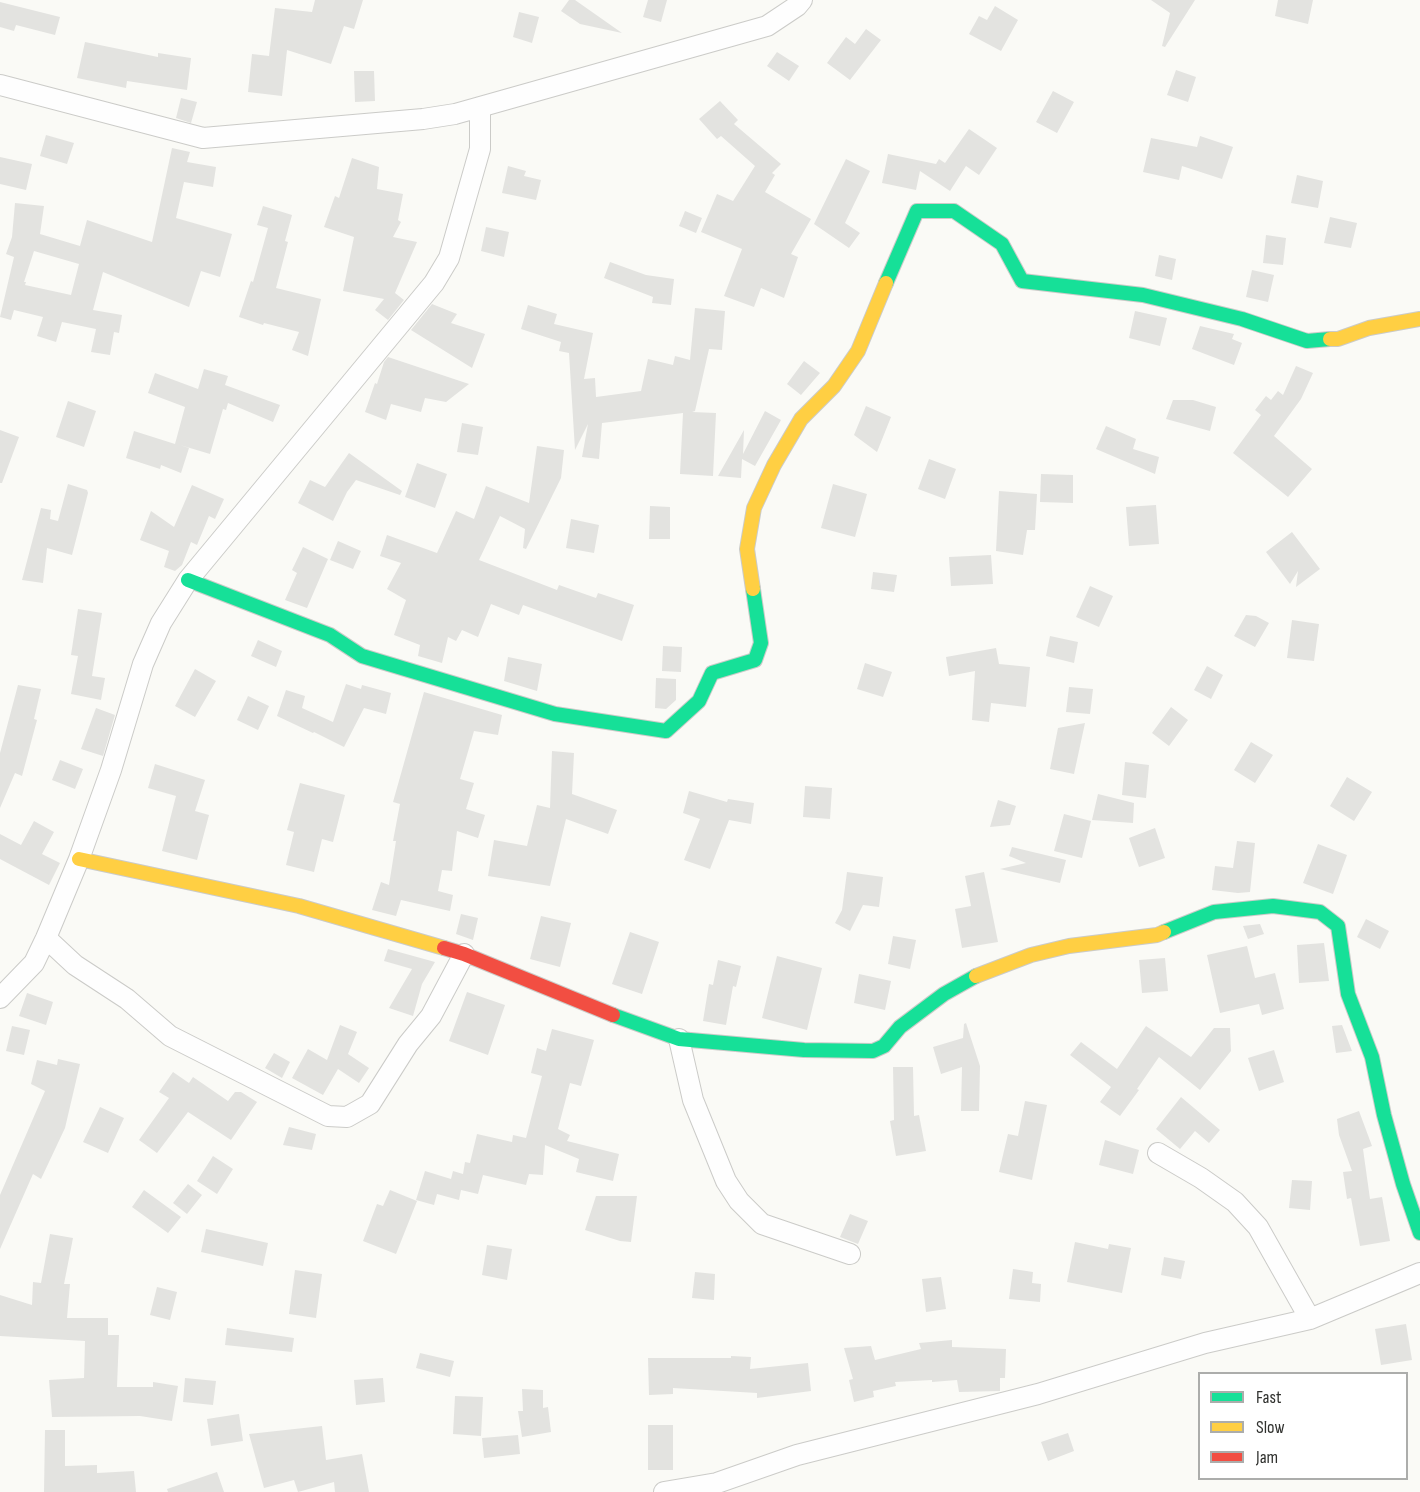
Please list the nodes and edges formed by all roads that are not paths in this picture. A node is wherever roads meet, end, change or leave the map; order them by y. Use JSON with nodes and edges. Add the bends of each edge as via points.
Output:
{"nodes":[{"id":1,"x":802,"y":0,"type":"edge"},
{"id":2,"x":0,"y":85,"type":"edge"},
{"id":3,"x":480,"y":107,"type":"junction"},
{"id":4,"x":1420,"y":319,"type":"edge"},
{"id":5,"x":188,"y":580,"type":"junction"},
{"id":6,"x":79,"y":859,"type":"junction"},
{"id":7,"x":46,"y":938,"type":"junction"},
{"id":8,"x":464,"y":954,"type":"junction"},
{"id":9,"x":0,"y":998,"type":"edge"},
{"id":10,"x":679,"y":1040,"type":"junction"},
{"id":11,"x":1158,"y":1153,"type":"dead end"},
{"id":12,"x":1420,"y":1233,"type":"edge"},
{"id":13,"x":850,"y":1254,"type":"dead end"},
{"id":14,"x":1420,"y":1273,"type":"edge"},
{"id":15,"x":1310,"y":1319,"type":"junction"},
{"id":16,"x":664,"y":1492,"type":"edge"}],
"edges":[{"from":1,"to":3,"type":"street","via":[[767,26]]},
{"from":2,"to":3,"type":"street","via":[[203,138],[423,118]]},
{"from":3,"to":5,"type":"street","via":[[480,149],[449,258],[434,283]]},
{"from":4,"to":5,"type":"street","via":[[1369,328],[1338,339],[1307,341],[1242,319],[1143,296],[1022,281],[1002,244],[954,211],[917,211],[858,351],[834,386],[801,419],[754,508],[747,549],[761,643],[755,660],[712,673],[699,701],[666,731],[555,714],[362,656],[330,635]]},
{"from":5,"to":6,"type":"street","via":[[161,622],[143,664]]},
{"from":6,"to":7,"type":"street"},
{"from":6,"to":8,"type":"street","via":[[299,906]]},
{"from":7,"to":8,"type":"street","via":[[75,966],[127,999],[170,1036],[328,1116],[347,1117],[370,1104],[431,1016]]},
{"from":7,"to":9,"type":"street","via":[[34,963]]},
{"from":8,"to":10,"type":"street"},
{"from":10,"to":12,"type":"street","via":[[873,1051],[944,994],[984,971],[1031,955],[1070,945],[1157,935],[1214,912],[1273,906],[1320,912],[1338,926],[1348,994],[1372,1057],[1403,1184]]},
{"from":10,"to":13,"type":"street","via":[[693,1100],[726,1181],[739,1201],[762,1224]]},
{"from":11,"to":15,"type":"street","via":[[1235,1202],[1258,1227]]},
{"from":14,"to":15,"type":"street"},
{"from":15,"to":16,"type":"street","via":[[1205,1342],[1038,1394],[797,1455],[717,1483]]}]}
